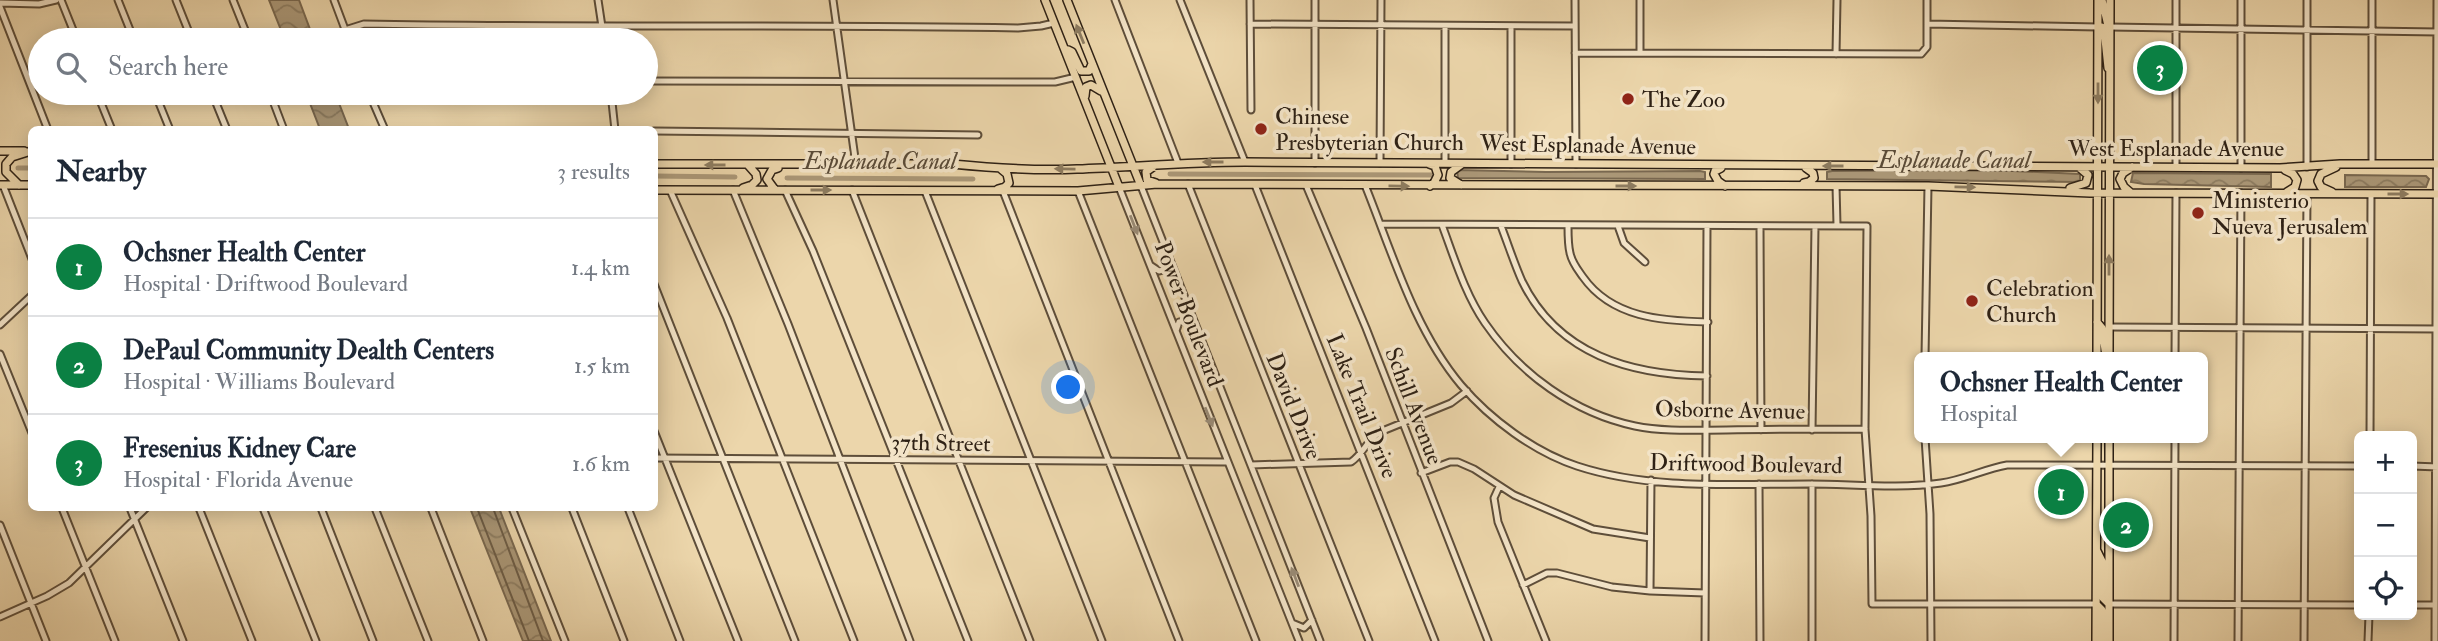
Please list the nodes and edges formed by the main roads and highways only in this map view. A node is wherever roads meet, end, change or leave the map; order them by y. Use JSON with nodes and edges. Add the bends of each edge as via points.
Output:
{"nodes":[{"id":1,"x":1045,"y":0,"type":"edge"},
{"id":2,"x":1067,"y":0,"type":"edge"},
{"id":3,"x":2100,"y":0,"type":"edge"},
{"id":4,"x":2110,"y":0,"type":"edge"},
{"id":5,"x":2098,"y":27,"type":"junction"},
{"id":6,"x":2110,"y":27,"type":"junction"},
{"id":7,"x":1064,"y":47,"type":"junction"},
{"id":8,"x":1092,"y":64,"type":"junction"},
{"id":9,"x":2110,"y":79,"type":"junction"},
{"id":10,"x":1104,"y":94,"type":"junction"},
{"id":11,"x":1085,"y":99,"type":"junction"},
{"id":12,"x":0,"y":150,"type":"edge"},
{"id":13,"x":28,"y":151,"type":"edge"},
{"id":14,"x":28,"y":152,"type":"edge"},
{"id":15,"x":1427,"y":163,"type":"junction"},
{"id":16,"x":1462,"y":163,"type":"junction"},
{"id":17,"x":658,"y":164,"type":"edge"},
{"id":18,"x":1160,"y":164,"type":"junction"},
{"id":19,"x":2351,"y":164,"type":"junction"},
{"id":20,"x":2437,"y":164,"type":"edge"},
{"id":21,"x":748,"y":165,"type":"junction"},
{"id":22,"x":789,"y":165,"type":"junction"},
{"id":23,"x":1133,"y":166,"type":"junction"},
{"id":24,"x":1743,"y":166,"type":"junction"},
{"id":25,"x":1799,"y":166,"type":"junction"},
{"id":26,"x":1111,"y":167,"type":"junction"},
{"id":27,"x":2078,"y":167,"type":"junction"},
{"id":28,"x":2097,"y":167,"type":"junction"},
{"id":29,"x":2110,"y":167,"type":"junction"},
{"id":30,"x":2133,"y":167,"type":"junction"},
{"id":31,"x":1001,"y":168,"type":"junction"},
{"id":32,"x":2280,"y":168,"type":"junction"},
{"id":33,"x":1157,"y":184,"type":"junction"},
{"id":34,"x":1,"y":185,"type":"edge"},
{"id":35,"x":19,"y":185,"type":"junction"},
{"id":36,"x":28,"y":185,"type":"edge"},
{"id":37,"x":1141,"y":186,"type":"junction"},
{"id":38,"x":1429,"y":186,"type":"junction"},
{"id":39,"x":1462,"y":186,"type":"junction"},
{"id":40,"x":1725,"y":186,"type":"junction"},
{"id":41,"x":1762,"y":186,"type":"junction"},
{"id":42,"x":1119,"y":187,"type":"junction"},
{"id":43,"x":658,"y":190,"type":"edge"},
{"id":44,"x":736,"y":190,"type":"junction"},
{"id":45,"x":775,"y":190,"type":"junction"},
{"id":46,"x":991,"y":191,"type":"junction"},
{"id":47,"x":2048,"y":191,"type":"junction"},
{"id":48,"x":2096,"y":193,"type":"junction"},
{"id":49,"x":2110,"y":193,"type":"junction"},
{"id":50,"x":2132,"y":193,"type":"junction"},
{"id":51,"x":2283,"y":193,"type":"junction"},
{"id":52,"x":2336,"y":194,"type":"junction"},
{"id":53,"x":2437,"y":194,"type":"edge"},
{"id":54,"x":2097,"y":279,"type":"junction"},
{"id":55,"x":2097,"y":322,"type":"junction"},
{"id":56,"x":2109,"y":327,"type":"junction"},
{"id":57,"x":2097,"y":352,"type":"edge"},
{"id":58,"x":2107,"y":352,"type":"edge"},
{"id":59,"x":2108,"y":352,"type":"edge"},
{"id":60,"x":2097,"y":443,"type":"edge"},
{"id":61,"x":2109,"y":443,"type":"edge"},
{"id":62,"x":2096,"y":550,"type":"junction"},
{"id":63,"x":2096,"y":604,"type":"junction"},
{"id":64,"x":2109,"y":604,"type":"junction"},
{"id":65,"x":2096,"y":641,"type":"edge"},
{"id":66,"x":2102,"y":641,"type":"edge"},
{"id":67,"x":2109,"y":641,"type":"edge"}],
"edges":[{"from":1,"to":7,"type":"main road","name":"Power Boulevard"},
{"from":8,"to":2,"type":"main road","name":"Power Boulevard","one_way":true},
{"from":3,"to":5,"type":"main road"},
{"from":3,"to":6,"type":"main road"},
{"from":4,"to":6,"type":"main road"},
{"from":5,"to":9,"type":"main road","via":[[2104,30]]},
{"from":5,"to":28,"type":"main road","one_way":true},
{"from":6,"to":9,"type":"main road"},
{"from":7,"to":8,"type":"main road","via":[[1082,71],[1089,71]]},
{"from":7,"to":11,"type":"main road","name":"Power Boulevard"},
{"from":8,"to":10,"type":"main road","name":"Power Boulevard"},
{"from":9,"to":29,"type":"main road"},
{"from":10,"to":11,"type":"main road","via":[[1091,85],[1084,91]]},
{"from":10,"to":23,"type":"main road","name":"Power Boulevard"},
{"from":11,"to":26,"type":"main road","name":"Power Boulevard"},
{"from":12,"to":13,"type":"main road"},
{"from":14,"to":35,"type":"main road","via":[[6,163],[6,172]]},
{"from":15,"to":16,"type":"main road","name":"West Esplanade Avenue"},
{"from":15,"to":18,"type":"main road","name":"West Esplanade Avenue","one_way":true},
{"from":15,"to":38,"type":"main road","via":[[1435,166],[1438,174]]},
{"from":16,"to":24,"type":"main road","name":"West Esplanade Avenue"},
{"from":16,"to":39,"type":"main road","via":[[1454,167],[1451,178]]},
{"from":21,"to":17,"type":"main road","name":"West Esplanade Avenue","one_way":true},
{"from":18,"to":23,"type":"main road","name":"West Esplanade Avenue"},
{"from":18,"to":33,"type":"main road","via":[[1146,172],[1147,180]]},
{"from":19,"to":20,"type":"main road","name":"West Esplanade Avenue"},
{"from":19,"to":32,"type":"main road","name":"West Esplanade Avenue"},
{"from":19,"to":52,"type":"main road","via":[[2319,177],[2321,187]]},
{"from":21,"to":22,"type":"main road","name":"West Esplanade Avenue"},
{"from":21,"to":44,"type":"main road","via":[[757,180]]},
{"from":22,"to":31,"type":"main road","name":"West Esplanade Avenue"},
{"from":22,"to":45,"type":"main road","via":[[768,175]]},
{"from":23,"to":26,"type":"main road","name":"West Esplanade Avenue"},
{"from":23,"to":37,"type":"main road","name":"Power Boulevard"},
{"from":23,"to":42,"type":"main road","via":[[1132,174]]},
{"from":24,"to":25,"type":"main road","name":"West Esplanade Avenue"},
{"from":24,"to":40,"type":"main road","via":[[1716,171],[1715,178]]},
{"from":27,"to":25,"type":"main road","name":"West Esplanade Avenue","one_way":true},
{"from":25,"to":41,"type":"main road","via":[[1811,171],[1814,179]]},
{"from":26,"to":31,"type":"main road","name":"West Esplanade Avenue","one_way":true},
{"from":26,"to":42,"type":"main road","name":"Power Boulevard"},
{"from":27,"to":28,"type":"main road","name":"West Esplanade Avenue"},
{"from":27,"to":47,"type":"main road","via":[[2088,175],[2084,185]]},
{"from":28,"to":29,"type":"main road","name":"West Esplanade Avenue"},
{"from":28,"to":48,"type":"main road"},
{"from":29,"to":30,"type":"main road","name":"West Esplanade Avenue"},
{"from":29,"to":49,"type":"main road"},
{"from":30,"to":32,"type":"main road","name":"West Esplanade Avenue"},
{"from":30,"to":50,"type":"main road","via":[[2120,180]]},
{"from":31,"to":46,"type":"main road","via":[[1009,183]]},
{"from":32,"to":51,"type":"main road","via":[[2297,180],[2295,187]]},
{"from":33,"to":37,"type":"main road","name":"West Esplanade Avenue"},
{"from":33,"to":38,"type":"main road","name":"West Esplanade Avenue","one_way":true},
{"from":34,"to":35,"type":"main road"},
{"from":35,"to":36,"type":"main road"},
{"from":37,"to":42,"type":"main road","name":"West Esplanade Avenue"},
{"from":38,"to":39,"type":"main road","name":"West Esplanade Avenue"},
{"from":39,"to":40,"type":"main road","name":"West Esplanade Avenue","one_way":true},
{"from":40,"to":41,"type":"main road","name":"West Esplanade Avenue"},
{"from":41,"to":47,"type":"main road","name":"West Esplanade Avenue","one_way":true},
{"from":42,"to":46,"type":"main road","name":"West Esplanade Avenue"},
{"from":43,"to":44,"type":"main road","name":"West Esplanade Avenue"},
{"from":44,"to":45,"type":"main road","name":"West Esplanade Avenue"},
{"from":45,"to":46,"type":"main road","name":"West Esplanade Avenue","one_way":true},
{"from":47,"to":48,"type":"main road","name":"West Esplanade Avenue"},
{"from":48,"to":49,"type":"main road","name":"West Esplanade Avenue"},
{"from":48,"to":54,"type":"main road"},
{"from":49,"to":50,"type":"main road","name":"West Esplanade Avenue"},
{"from":56,"to":49,"type":"main road","one_way":true},
{"from":50,"to":51,"type":"main road","name":"West Esplanade Avenue"},
{"from":51,"to":52,"type":"main road","name":"West Esplanade Avenue"},
{"from":52,"to":53,"type":"main road","name":"West Esplanade Avenue","one_way":true},
{"from":54,"to":55,"type":"main road"},
{"from":54,"to":56,"type":"main road","via":[[2102,315]]},
{"from":55,"to":57,"type":"main road"},
{"from":55,"to":58,"type":"main road"},
{"from":56,"to":59,"type":"main road"},
{"from":60,"to":62,"type":"main road"},
{"from":61,"to":64,"type":"main road"},
{"from":62,"to":63,"type":"main road"},
{"from":62,"to":64,"type":"main road","via":[[2102,561],[2103,597]]},
{"from":63,"to":65,"type":"main road"},
{"from":63,"to":66,"type":"main road","via":[[2102,610]]},
{"from":64,"to":67,"type":"main road"}]}
